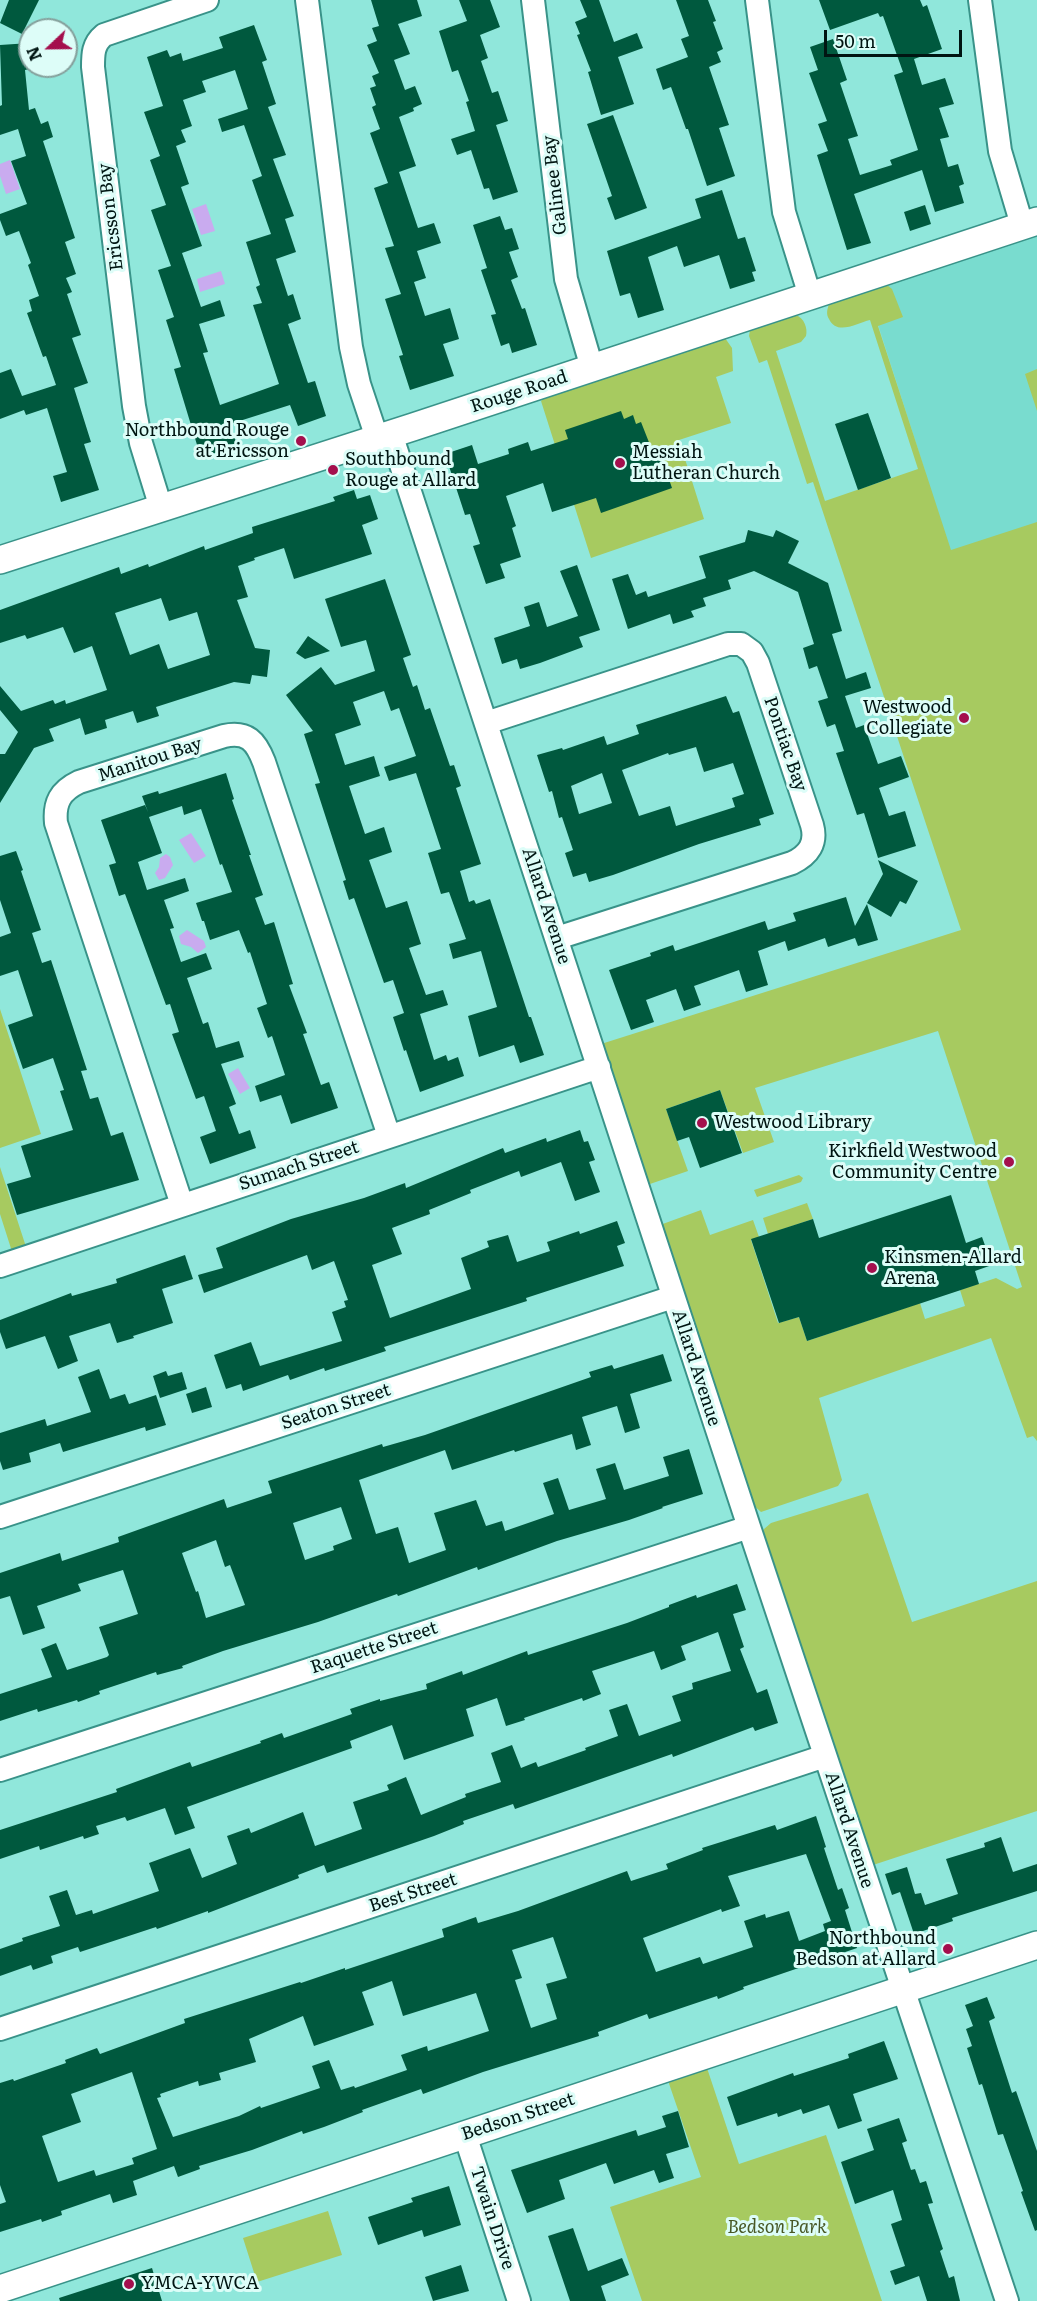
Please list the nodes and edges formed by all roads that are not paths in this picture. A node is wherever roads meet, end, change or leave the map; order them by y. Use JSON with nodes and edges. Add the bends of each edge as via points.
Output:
{"nodes":[{"id":1,"x":207,"y":0,"type":"edge"},
{"id":2,"x":307,"y":0,"type":"edge"},
{"id":3,"x":534,"y":0,"type":"edge"},
{"id":4,"x":757,"y":0,"type":"edge"},
{"id":5,"x":980,"y":0,"type":"edge"},
{"id":6,"x":1030,"y":223,"type":"edge"},
{"id":7,"x":810,"y":296,"type":"junction"},
{"id":8,"x":592,"y":368,"type":"junction"},
{"id":9,"x":384,"y":436,"type":"junction"},
{"id":10,"x":161,"y":508,"type":"junction"},
{"id":11,"x":0,"y":560,"type":"edge"},
{"id":12,"x":486,"y":723,"type":"junction"},
{"id":13,"x":557,"y":938,"type":"junction"},
{"id":14,"x":598,"y":1067,"type":"junction"},
{"id":15,"x":389,"y":1136,"type":"junction"},
{"id":16,"x":182,"y":1205,"type":"junction"},
{"id":17,"x":0,"y":1266,"type":"edge"},
{"id":18,"x":673,"y":1297,"type":"junction"},
{"id":19,"x":0,"y":1517,"type":"edge"},
{"id":20,"x":748,"y":1527,"type":"junction"},
{"id":21,"x":825,"y":1756,"type":"junction"},
{"id":22,"x":0,"y":1770,"type":"edge"},
{"id":23,"x":1037,"y":1945,"type":"edge"},
{"id":24,"x":903,"y":1990,"type":"junction"},
{"id":25,"x":0,"y":2029,"type":"edge"},
{"id":26,"x":465,"y":2135,"type":"junction"},
{"id":27,"x":0,"y":2289,"type":"edge"},
{"id":28,"x":519,"y":2301,"type":"edge"},
{"id":29,"x":1007,"y":2301,"type":"edge"}],
"edges":[{"from":1,"to":10,"type":"street","name":"Ericsson Bay","via":[[104,35],[93,52],[134,406]]},
{"from":2,"to":9,"type":"street","via":[[351,347],[359,384]]},
{"from":3,"to":8,"type":"street","name":"Galinee Bay","via":[[566,279]]},
{"from":4,"to":7,"type":"street","via":[[783,212]]},
{"from":5,"to":6,"type":"street","via":[[1000,151]]},
{"from":6,"to":7,"type":"street","name":"Rouge Road"},
{"from":7,"to":8,"type":"street","name":"Rouge Road"},
{"from":8,"to":9,"type":"street","name":"Rouge Road"},
{"from":9,"to":10,"type":"street","name":"Rouge Road"},
{"from":9,"to":12,"type":"street","name":"Allard Avenue"},
{"from":10,"to":11,"type":"street","name":"Rouge Road"},
{"from":12,"to":13,"type":"street","name":"Allard Avenue"},
{"from":12,"to":13,"type":"street","name":"Pontiac Bay","via":[[728,644],[741,644],[758,663],[812,825],[810,849],[792,862]]},
{"from":13,"to":14,"type":"street","name":"Allard Avenue"},
{"from":14,"to":15,"type":"street","name":"Sumach Street"},
{"from":14,"to":18,"type":"street","name":"Allard Avenue"},
{"from":15,"to":16,"type":"street","name":"Sumach Street"},
{"from":15,"to":16,"type":"street","name":"Manitou Bay","via":[[264,762],[252,740],[241,734],[225,736],[79,783],[59,797],[56,823]]},
{"from":16,"to":17,"type":"street","name":"Sumach Street"},
{"from":18,"to":19,"type":"street","name":"Seaton Street"},
{"from":18,"to":20,"type":"street","name":"Allard Avenue"},
{"from":20,"to":21,"type":"street","name":"Allard Avenue"},
{"from":20,"to":22,"type":"street","name":"Raquette Street"},
{"from":21,"to":24,"type":"street","name":"Allard Avenue"},
{"from":21,"to":25,"type":"street","name":"Best Street"},
{"from":23,"to":24,"type":"street","name":"Bedson Street"},
{"from":24,"to":26,"type":"street","name":"Bedson Street"},
{"from":24,"to":29,"type":"street","name":"Allard Avenue"},
{"from":26,"to":27,"type":"street","name":"Bedson Street"},
{"from":26,"to":28,"type":"street","name":"Twain Drive"}]}
